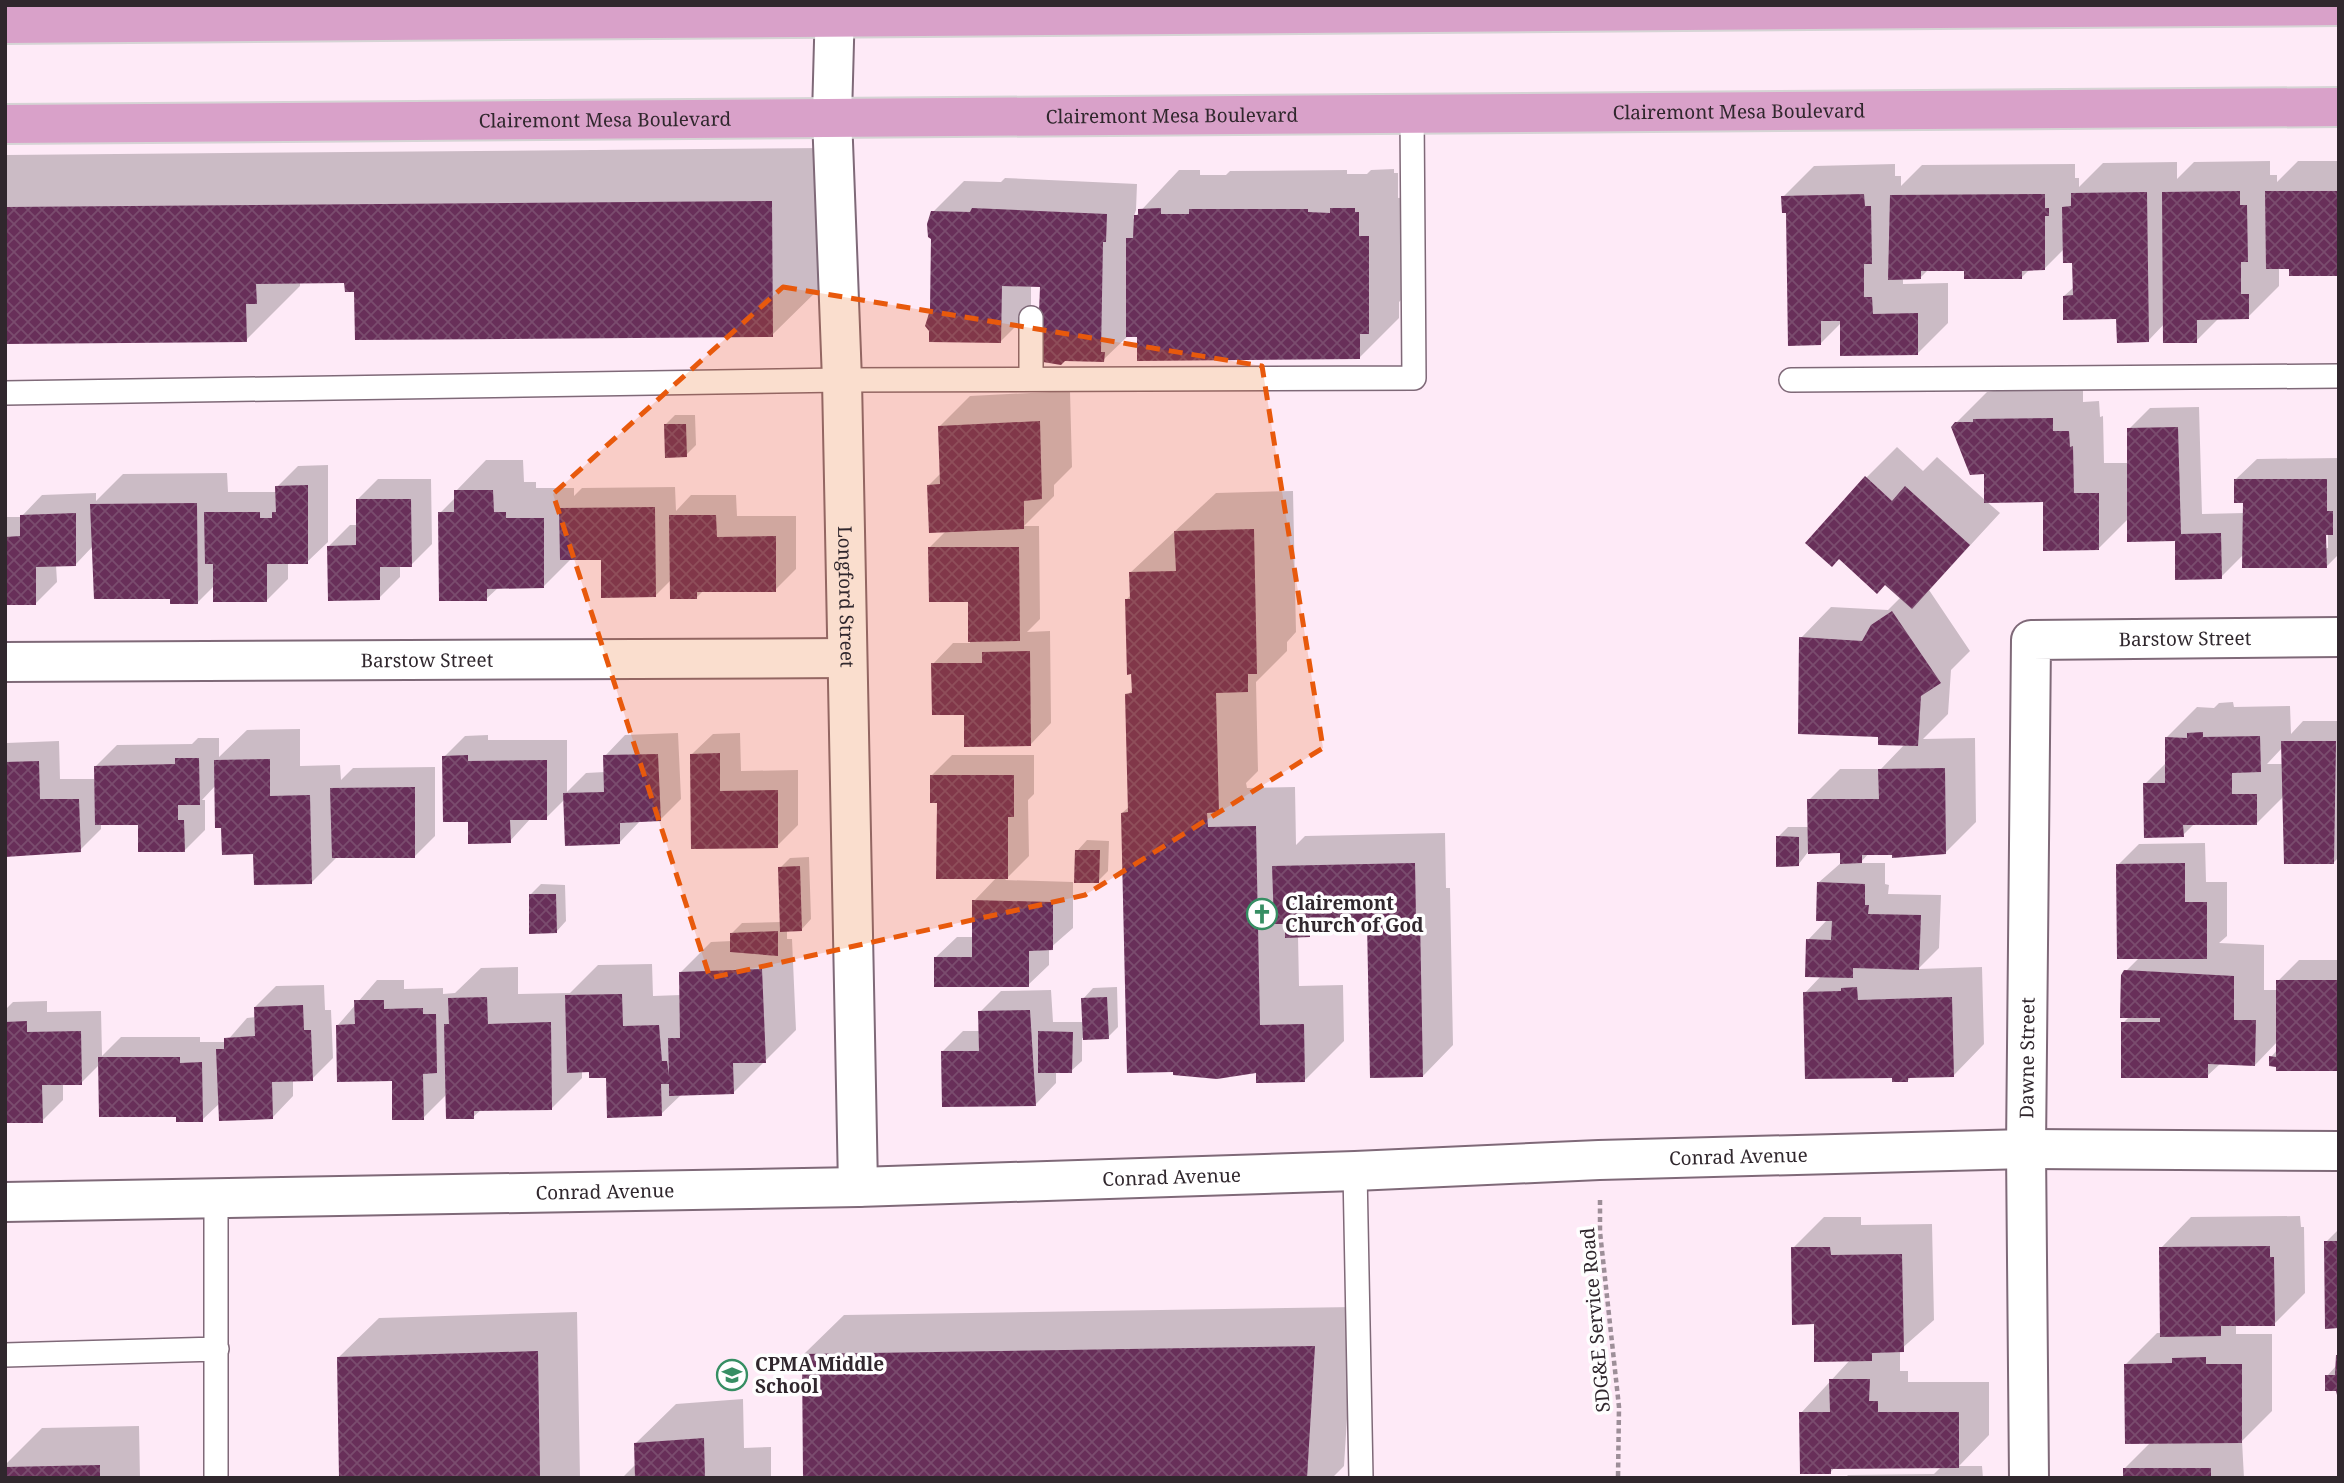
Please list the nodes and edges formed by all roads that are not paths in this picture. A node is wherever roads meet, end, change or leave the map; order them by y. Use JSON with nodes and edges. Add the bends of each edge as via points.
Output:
{"nodes":[{"id":1,"x":2339,"y":6,"type":"edge"},
{"id":2,"x":834,"y":12,"type":"edge"},
{"id":3,"x":5,"y":24,"type":"edge"},
{"id":4,"x":2339,"y":107,"type":"edge"},
{"id":5,"x":1412,"y":113,"type":"junction"},
{"id":6,"x":832,"y":116,"type":"junction"},
{"id":7,"x":5,"y":124,"type":"edge"},
{"id":8,"x":1031,"y":318,"type":"dead end"},
{"id":9,"x":2339,"y":376,"type":"edge"},
{"id":10,"x":1031,"y":379,"type":"junction"},
{"id":11,"x":842,"y":380,"type":"junction"},
{"id":12,"x":1791,"y":380,"type":"dead end"},
{"id":13,"x":5,"y":393,"type":"edge"},
{"id":14,"x":2339,"y":637,"type":"edge"},
{"id":15,"x":2031,"y":640,"type":"joint"},
{"id":16,"x":847,"y":658,"type":"junction"},
{"id":17,"x":5,"y":662,"type":"edge"},
{"id":18,"x":2026,"y":1149,"type":"junction"},
{"id":19,"x":2339,"y":1151,"type":"edge"},
{"id":20,"x":1355,"y":1171,"type":"junction"},
{"id":21,"x":858,"y":1187,"type":"junction"},
{"id":22,"x":216,"y":1196,"type":"junction"},
{"id":23,"x":5,"y":1202,"type":"edge"},
{"id":24,"x":217,"y":1349,"type":"junction"},
{"id":25,"x":5,"y":1355,"type":"edge"},
{"id":26,"x":216,"y":1478,"type":"edge"},
{"id":27,"x":1361,"y":1478,"type":"edge"},
{"id":28,"x":2029,"y":1478,"type":"edge"}],
"edges":[{"from":1,"to":2,"type":"main road"},
{"from":2,"to":3,"type":"main road"},
{"from":2,"to":6,"type":"street","name":"Longford Street"},
{"from":4,"to":5,"type":"main road","name":"Clairemont Mesa Boulevard"},
{"from":5,"to":6,"type":"main road","name":"Clairemont Mesa Boulevard"},
{"from":5,"to":10,"type":"lane","via":[[1414,378]]},
{"from":6,"to":7,"type":"main road","name":"Clairemont Mesa Boulevard"},
{"from":6,"to":11,"type":"street","name":"Longford Street"},
{"from":8,"to":10,"type":"lane"},
{"from":9,"to":12,"type":"lane"},
{"from":10,"to":11,"type":"lane"},
{"from":11,"to":13,"type":"lane"},
{"from":11,"to":16,"type":"street","name":"Longford Street"},
{"from":14,"to":15,"type":"street","name":"Barstow Street"},
{"from":15,"to":18,"type":"street","name":"Dawne Street"},
{"from":16,"to":17,"type":"street","name":"Barstow Street"},
{"from":16,"to":21,"type":"street","name":"Longford Street"},
{"from":18,"to":19,"type":"street","name":"Conrad Avenue"},
{"from":18,"to":20,"type":"street","name":"Conrad Avenue"},
{"from":18,"to":28,"type":"street","name":"Dawne Street"},
{"from":20,"to":21,"type":"street","name":"Conrad Avenue"},
{"from":20,"to":27,"type":"lane"},
{"from":21,"to":22,"type":"street","name":"Conrad Avenue"},
{"from":22,"to":23,"type":"street","name":"Conrad Avenue"},
{"from":22,"to":24,"type":"lane"},
{"from":24,"to":25,"type":"lane"},
{"from":24,"to":26,"type":"lane"}]}
